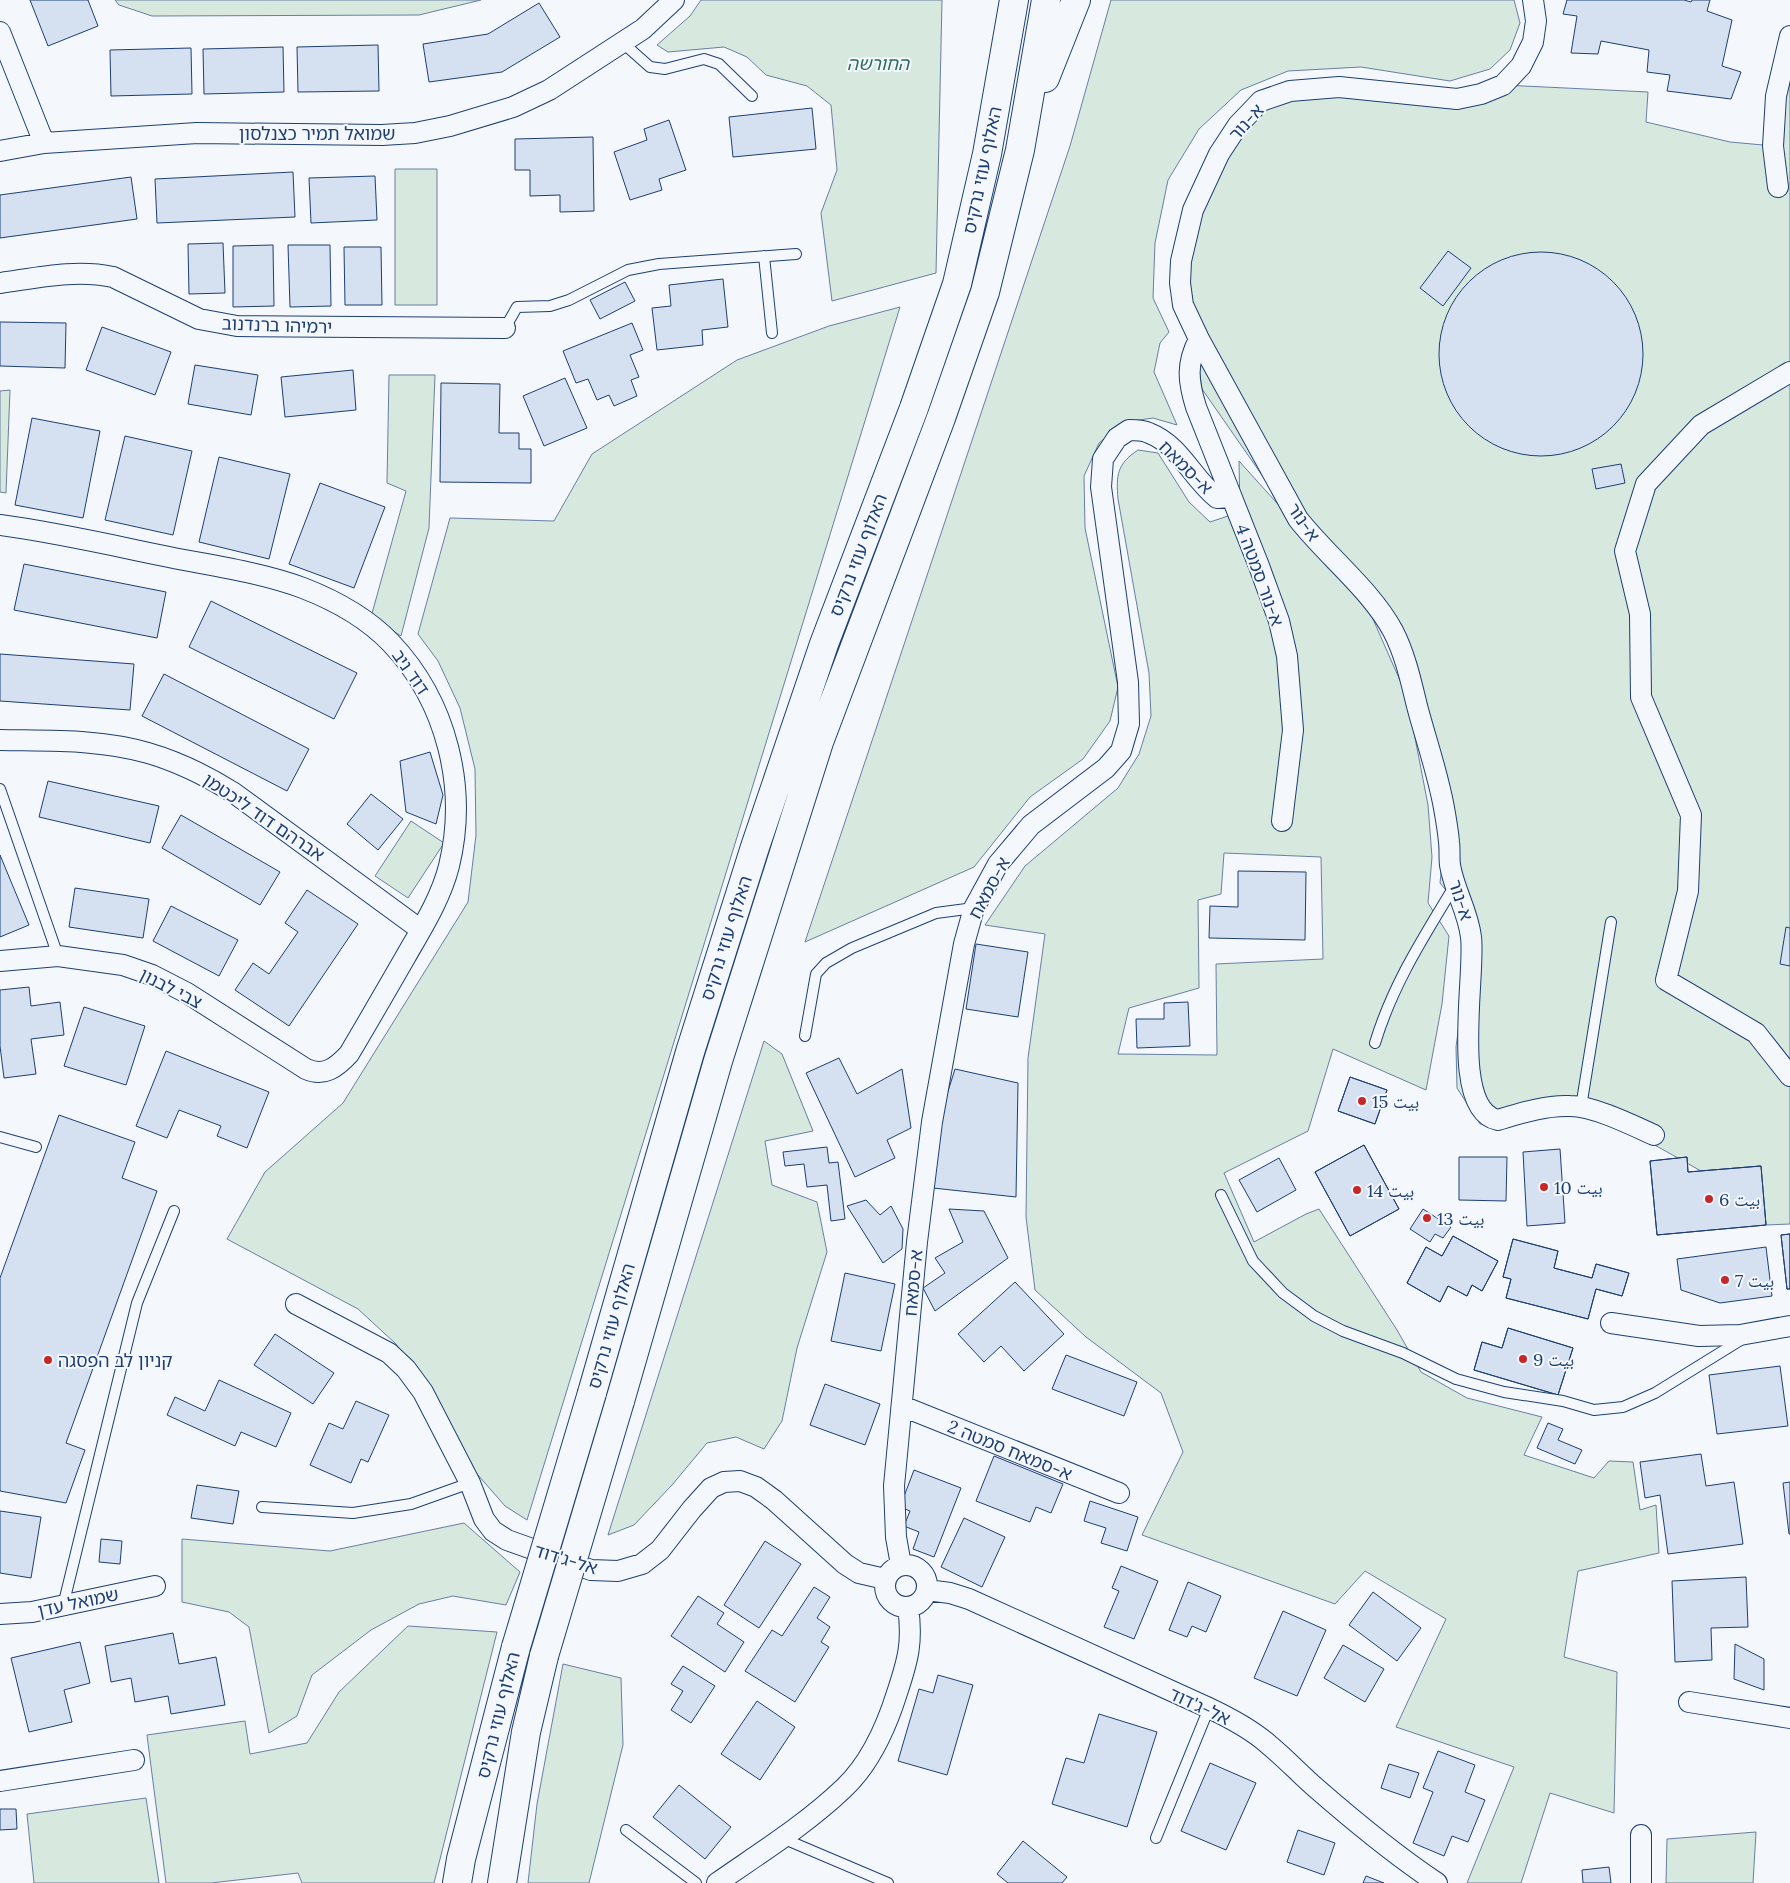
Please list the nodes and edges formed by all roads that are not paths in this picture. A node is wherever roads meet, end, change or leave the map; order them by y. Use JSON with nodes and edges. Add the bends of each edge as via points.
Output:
{"nodes":[{"id":1,"x":674,"y":0,"type":"edge"},
{"id":2,"x":1014,"y":0,"type":"edge"},
{"id":3,"x":1046,"y":0,"type":"edge"},
{"id":4,"x":1076,"y":0,"type":"edge"},
{"id":5,"x":1533,"y":0,"type":"edge"},
{"id":6,"x":0,"y":32,"type":"edge"},
{"id":7,"x":1790,"y":36,"type":"edge"},
{"id":8,"x":623,"y":43,"type":"junction"},
{"id":9,"x":752,"y":96,"type":"dead end"},
{"id":10,"x":41,"y":142,"type":"junction"},
{"id":11,"x":1020,"y":150,"type":"junction"},
{"id":12,"x":0,"y":151,"type":"edge"},
{"id":13,"x":1778,"y":187,"type":"dead end"},
{"id":14,"x":796,"y":254,"type":"dead end"},
{"id":15,"x":764,"y":256,"type":"junction"},
{"id":16,"x":0,"y":282,"type":"edge"},
{"id":17,"x":505,"y":328,"type":"joint"},
{"id":18,"x":772,"y":333,"type":"dead end"},
{"id":19,"x":1199,"y":339,"type":"junction"},
{"id":20,"x":1790,"y":372,"type":"edge"},
{"id":21,"x":1231,"y":497,"type":"junction"},
{"id":22,"x":0,"y":525,"type":"edge"},
{"id":23,"x":0,"y":740,"type":"edge"},
{"id":24,"x":0,"y":789,"type":"edge"},
{"id":25,"x":1282,"y":821,"type":"dead end"},
{"id":26,"x":1455,"y":885,"type":"junction"},
{"id":27,"x":974,"y":908,"type":"junction"},
{"id":28,"x":1612,"y":922,"type":"dead end"},
{"id":29,"x":421,"y":930,"type":"junction"},
{"id":30,"x":58,"y":956,"type":"junction"},
{"id":31,"x":0,"y":961,"type":"edge"},
{"id":32,"x":805,"y":1036,"type":"dead end"},
{"id":33,"x":1374,"y":1043,"type":"dead end"},
{"id":34,"x":325,"y":1073,"type":"joint"},
{"id":35,"x":1790,"y":1076,"type":"edge"},
{"id":36,"x":1581,"y":1107,"type":"junction"},
{"id":37,"x":1654,"y":1135,"type":"dead end"},
{"id":38,"x":0,"y":1137,"type":"edge"},
{"id":39,"x":36,"y":1147,"type":"dead end"},
{"id":40,"x":1221,"y":1195,"type":"dead end"},
{"id":41,"x":174,"y":1211,"type":"dead end"},
{"id":42,"x":296,"y":1304,"type":"dead end"},
{"id":43,"x":1611,"y":1323,"type":"dead end"},
{"id":44,"x":1790,"y":1326,"type":"edge"},
{"id":45,"x":1752,"y":1332,"type":"junction"},
{"id":46,"x":902,"y":1406,"type":"junction"},
{"id":47,"x":470,"y":1483,"type":"junction"},
{"id":48,"x":1119,"y":1493,"type":"dead end"},
{"id":49,"x":262,"y":1507,"type":"dead end"},
{"id":50,"x":901,"y":1565,"type":"junction"},
{"id":51,"x":885,"y":1579,"type":"junction"},
{"id":52,"x":155,"y":1586,"type":"dead end"},
{"id":53,"x":927,"y":1590,"type":"junction"},
{"id":54,"x":63,"y":1606,"type":"junction"},
{"id":55,"x":908,"y":1607,"type":"junction"},
{"id":56,"x":0,"y":1614,"type":"edge"},
{"id":57,"x":1689,"y":1702,"type":"dead end"},
{"id":58,"x":1209,"y":1708,"type":"junction"},
{"id":59,"x":1790,"y":1718,"type":"edge"},
{"id":60,"x":134,"y":1760,"type":"dead end"},
{"id":61,"x":0,"y":1781,"type":"edge"},
{"id":62,"x":626,"y":1830,"type":"dead end"},
{"id":63,"x":1641,"y":1835,"type":"dead end"},
{"id":64,"x":782,"y":1838,"type":"junction"},
{"id":65,"x":1156,"y":1838,"type":"dead end"},
{"id":66,"x":457,"y":1883,"type":"edge"},
{"id":67,"x":502,"y":1883,"type":"edge"},
{"id":68,"x":696,"y":1883,"type":"edge"},
{"id":69,"x":717,"y":1883,"type":"edge"},
{"id":70,"x":888,"y":1883,"type":"edge"},
{"id":71,"x":1437,"y":1883,"type":"edge"},
{"id":72,"x":1642,"y":1883,"type":"edge"}],
"edges":[{"from":1,"to":8,"type":"street","name":"שמואל תמיר כצנלסון"},
{"from":2,"to":66,"type":"highway","name":"האלוף עוזי נרקיס","bridge":true,"via":[[987,154],[957,284],[914,408],[824,644],[690,1052],[516,1647]]},
{"from":3,"to":11,"type":"highway","name":"האלוף עוזי נרקיס"},
{"from":4,"to":11,"type":"highway"},
{"from":5,"to":19,"type":"street","name":"א-נור","via":[[1534,42],[1521,66],[1503,84],[1481,94],[1457,99],[1339,87],[1290,91],[1261,101],[1219,154],[1193,210],[1181,261],[1180,283],[1183,305]]},
{"from":6,"to":10,"type":"street"},
{"from":7,"to":13,"type":"street","via":[[1776,96],[1773,146]]},
{"from":8,"to":9,"type":"lane","via":[[650,67],[665,68],[704,59],[719,64]]},
{"from":8,"to":10,"type":"street","name":"שמואל תמיר כצנלסון","via":[[549,90],[513,107],[414,133],[197,133]]},
{"from":10,"to":12,"type":"street","name":"שמואל תמיר כצנלסון"},
{"from":11,"to":67,"type":"highway","name":"האלוף עוזי נרקיס","bridge":true,"via":[[982,301],[819,742],[718,1061],[544,1656],[526,1732]]},
{"from":14,"to":15,"type":"lane"},
{"from":15,"to":17,"type":"lane","via":[[659,264],[628,270],[569,300],[550,306],[517,307]]},
{"from":15,"to":18,"type":"lane"},
{"from":16,"to":17,"type":"street","name":"ירמיהו ברנדנוב","via":[[79,273],[98,274],[113,277],[199,319],[237,326]]},
{"from":19,"to":21,"type":"street","name":"א-נור סמטה 4","via":[[1188,367],[1190,388]]},
{"from":19,"to":26,"type":"street","name":"א-נור","via":[[1298,519],[1373,602],[1393,631],[1406,664],[1444,806]]},
{"from":20,"to":35,"type":"street","via":[[1701,425],[1646,484],[1625,551],[1640,614],[1641,697],[1691,815],[1688,891],[1666,980],[1756,1033]]},
{"from":21,"to":25,"type":"street","name":"א-נור סמטה 4","via":[[1279,621],[1287,656],[1292,730]]},
{"from":21,"to":27,"type":"street","name":"א-סמאח","via":[[1217,498],[1204,488],[1167,443],[1148,432],[1129,430],[1117,438],[1103,459],[1101,487],[1128,682],[1129,724],[1121,751],[1099,774],[1031,825],[998,864]]},
{"from":22,"to":29,"type":"street","name":"דוד ניב","via":[[269,578],[336,604],[367,622],[390,642],[412,668],[443,728],[452,762],[456,797],[455,830],[448,868]]},
{"from":23,"to":29,"type":"street","name":"אברהם דוד ליכטמן","via":[[116,746],[164,758],[204,775],[234,793]]},
{"from":24,"to":30,"type":"lane"},
{"from":26,"to":33,"type":"lane","via":[[1403,971]]},
{"from":26,"to":36,"type":"street","name":"א-נור","via":[[1472,938],[1468,1058],[1472,1087],[1480,1109],[1488,1118],[1498,1120],[1558,1106]]},
{"from":27,"to":32,"type":"lane","via":[[936,913],[826,962],[816,974]]},
{"from":27,"to":46,"type":"street","name":"א-סמאח","via":[[964,944],[932,1122]]},
{"from":28,"to":36,"type":"lane"},
{"from":29,"to":34,"type":"street","name":"דוד ניב","via":[[349,1054],[340,1065]]},
{"from":30,"to":31,"type":"street","name":"צבי לבנון"},
{"from":30,"to":34,"type":"street","name":"צבי לבנון","via":[[123,965],[152,975],[188,993],[306,1069]]},
{"from":36,"to":37,"type":"street","name":"א-נור"},
{"from":38,"to":39,"type":"lane"},
{"from":40,"to":45,"type":"lane","via":[[1253,1261],[1283,1293],[1314,1316],[1456,1379],[1504,1392],[1563,1401],[1594,1410],[1623,1407],[1655,1393]]},
{"from":41,"to":54,"type":"lane","via":[[137,1303]]},
{"from":42,"to":47,"type":"street","name":"אל-ג'דוד","via":[[389,1353],[406,1369],[423,1392]]},
{"from":43,"to":45,"type":"street","via":[[1699,1336]]},
{"from":44,"to":45,"type":"street"},
{"from":46,"to":48,"type":"street","name":"א-סמאח סמטה 2"},
{"from":46,"to":50,"type":"street","name":"א-סמאח","via":[[894,1486],[896,1537]]},
{"from":47,"to":49,"type":"lane","via":[[411,1504],[353,1513]]},
{"from":47,"to":51,"type":"street","name":"אל-ג'דוד","via":[[484,1519],[493,1531],[507,1540],[591,1570],[618,1572],[642,1564],[660,1550],[711,1488],[724,1482],[740,1481],[774,1500],[845,1564],[872,1578]]},
{"from":50,"to":51,"type":"street","via":[[889,1572]]},
{"from":50,"to":53,"type":"street","via":[[909,1564],[922,1572]]},
{"from":51,"to":55,"type":"street","via":[[889,1600]]},
{"from":52,"to":54,"type":"street","name":"שמואל עדן"},
{"from":53,"to":55,"type":"street","via":[[920,1601]]},
{"from":53,"to":58,"type":"street","name":"אל-ג'דוד","via":[[968,1599]]},
{"from":54,"to":56,"type":"street","name":"שמואל עדן"},
{"from":55,"to":64,"type":"street","via":[[909,1652],[878,1742],[844,1788]]},
{"from":57,"to":59,"type":"street"},
{"from":58,"to":65,"type":"lane"},
{"from":58,"to":71,"type":"street","name":"אל-ג'דוד","via":[[1268,1743],[1370,1833]]},
{"from":60,"to":61,"type":"street"},
{"from":62,"to":68,"type":"lane"},
{"from":63,"to":72,"type":"street"},
{"from":64,"to":69,"type":"street"},
{"from":64,"to":70,"type":"lane"}]}
